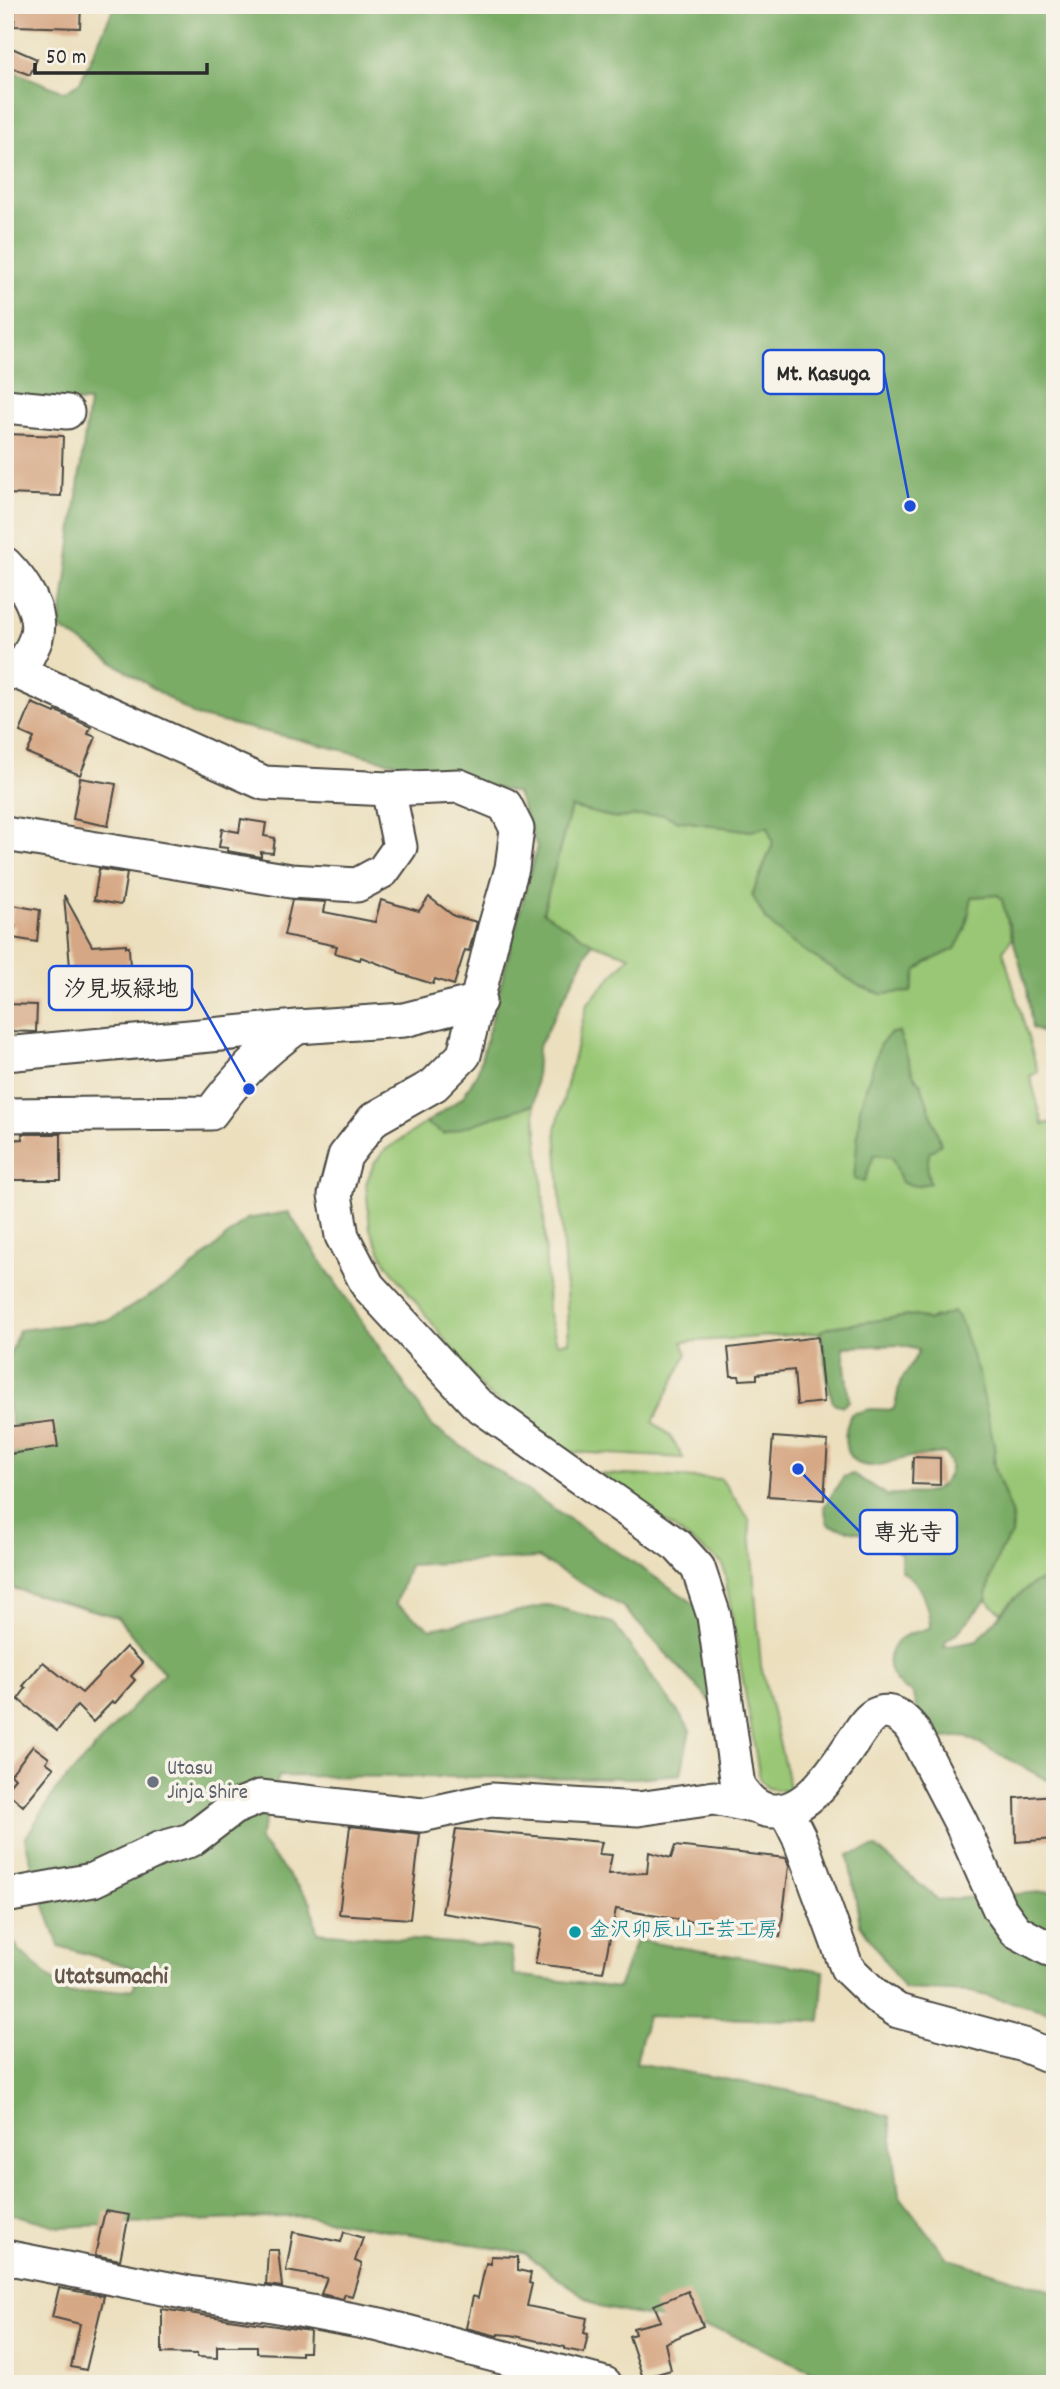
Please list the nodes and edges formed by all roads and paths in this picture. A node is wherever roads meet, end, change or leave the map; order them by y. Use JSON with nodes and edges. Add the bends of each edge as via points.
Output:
{"nodes":[{"id":1,"x":5,"y":406,"type":"edge"},
{"id":2,"x":66,"y":412,"type":"dead end"},
{"id":3,"x":5,"y":564,"type":"edge"},
{"id":4,"x":12,"y":672,"type":"edge"},
{"id":5,"x":388,"y":789,"type":"junction"},
{"id":6,"x":5,"y":834,"type":"edge"},
{"id":7,"x":479,"y":1001,"type":"junction"},
{"id":8,"x":298,"y":1027,"type":"junction"},
{"id":9,"x":5,"y":1054,"type":"edge"},
{"id":10,"x":5,"y":1115,"type":"edge"},
{"id":11,"x":772,"y":1809,"type":"junction"},
{"id":12,"x":5,"y":1896,"type":"edge"},
{"id":13,"x":1055,"y":1950,"type":"edge"},
{"id":14,"x":1055,"y":2058,"type":"edge"},
{"id":15,"x":5,"y":2257,"type":"edge"},
{"id":16,"x":605,"y":2384,"type":"edge"}],
"edges":[{"from":1,"to":2,"type":"street"},
{"from":3,"to":4,"type":"street","via":[[35,611],[37,636]]},
{"from":4,"to":5,"type":"street","via":[[264,783]]},
{"from":5,"to":6,"type":"street","via":[[400,847],[383,871],[357,885],[292,881]]},
{"from":5,"to":7,"type":"street","via":[[459,786],[505,805],[517,829],[512,868]]},
{"from":7,"to":8,"type":"street","via":[[404,1020]]},
{"from":7,"to":11,"type":"street","via":[[464,1055],[434,1085],[374,1119],[345,1156],[335,1195],[341,1236],[368,1286],[476,1403],[678,1546],[698,1568],[714,1616],[738,1786],[746,1799]]},
{"from":8,"to":9,"type":"street"},
{"from":8,"to":10,"type":"street","via":[[234,1082],[211,1113]]},
{"from":11,"to":12,"type":"street","via":[[714,1798],[638,1809],[491,1800],[422,1815],[260,1797],[233,1808],[191,1840],[159,1849],[93,1880]]},
{"from":11,"to":13,"type":"street","via":[[807,1799],[875,1715],[903,1717],[961,1823],[999,1908],[1016,1931]]},
{"from":11,"to":14,"type":"street","via":[[799,1837],[848,1968],[877,1997],[898,2011],[1024,2045]]},
{"from":15,"to":16,"type":"street","via":[[380,2325]]}]}
